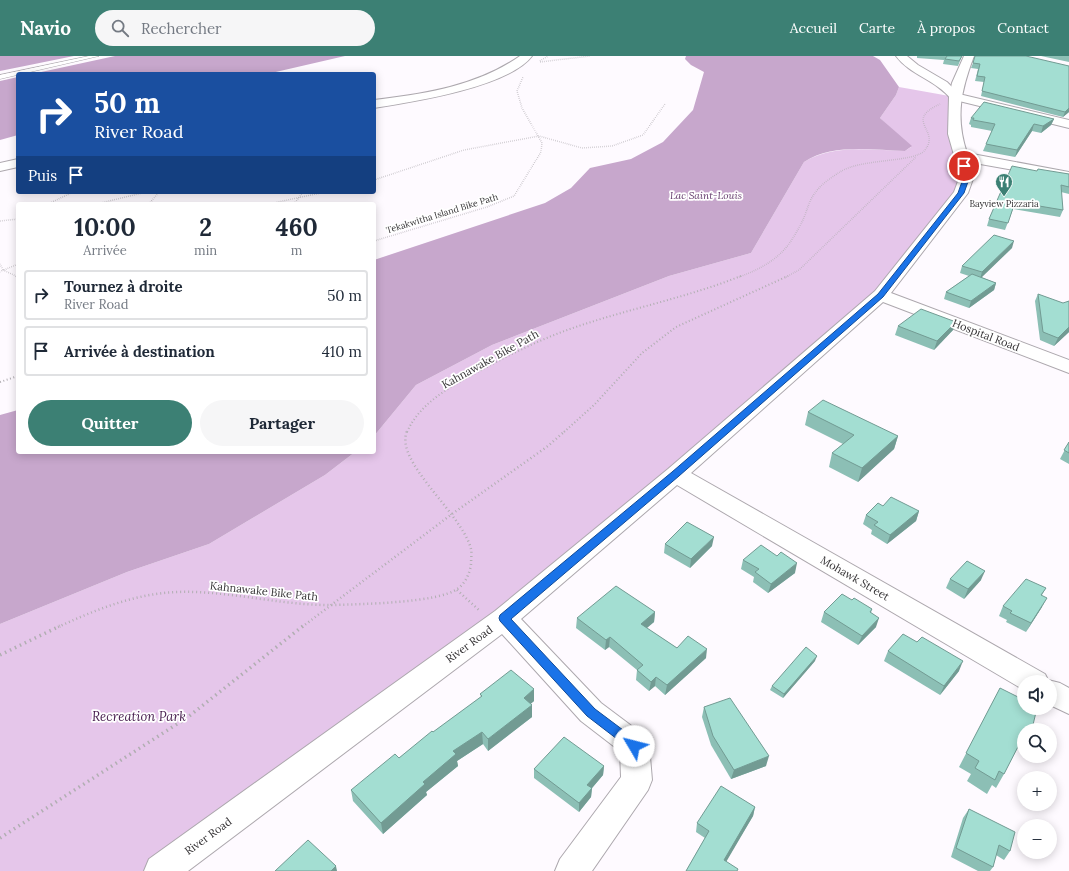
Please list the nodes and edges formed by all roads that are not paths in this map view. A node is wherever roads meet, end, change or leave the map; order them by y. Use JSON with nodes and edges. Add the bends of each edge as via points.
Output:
{"nodes":[{"id":1,"x":96,"y":56,"type":"edge"},
{"id":2,"x":527,"y":56,"type":"edge"},
{"id":3,"x":901,"y":56,"type":"edge"},
{"id":4,"x":969,"y":56,"type":"edge"},
{"id":5,"x":23,"y":72,"type":"edge"},
{"id":6,"x":16,"y":74,"type":"edge"},
{"id":7,"x":0,"y":77,"type":"edge"},
{"id":8,"x":949,"y":100,"type":"junction"},
{"id":9,"x":376,"y":104,"type":"edge"},
{"id":10,"x":1069,"y":124,"type":"edge"},
{"id":11,"x":961,"y":156,"type":"junction"},
{"id":12,"x":16,"y":163,"type":"edge"},
{"id":13,"x":0,"y":167,"type":"edge"},
{"id":14,"x":1069,"y":176,"type":"edge"},
{"id":15,"x":881,"y":295,"type":"junction"},
{"id":16,"x":1069,"y":367,"type":"edge"},
{"id":17,"x":676,"y":474,"type":"junction"},
{"id":18,"x":499,"y":622,"type":"junction"},
{"id":19,"x":1023,"y":675,"type":"edge"},
{"id":20,"x":1057,"y":695,"type":"edge"},
{"id":21,"x":1069,"y":702,"type":"edge"},
{"id":22,"x":161,"y":871,"type":"edge"},
{"id":23,"x":572,"y":871,"type":"edge"}],
"edges":[{"from":1,"to":5,"type":"lane"},
{"from":2,"to":9,"type":"street","via":[[497,75],[447,91]]},
{"from":3,"to":8,"type":"street","via":[[944,84]]},
{"from":4,"to":8,"type":"street","name":"River Road"},
{"from":6,"to":7,"type":"lane"},
{"from":8,"to":10,"type":"street"},
{"from":8,"to":11,"type":"street","name":"River Road","via":[[954,134]]},
{"from":11,"to":14,"type":"street"},
{"from":11,"to":15,"type":"street","name":"River Road","via":[[967,176],[961,193]]},
{"from":12,"to":13,"type":"street"},
{"from":15,"to":16,"type":"street","name":"Hospital Road"},
{"from":15,"to":17,"type":"street","name":"River Road"},
{"from":17,"to":18,"type":"street","name":"River Road"},
{"from":17,"to":19,"type":"street","name":"Mohawk Street"},
{"from":18,"to":22,"type":"street","name":"River Road"},
{"from":18,"to":23,"type":"street","via":[[591,712],[634,746],[636,780]]},
{"from":20,"to":21,"type":"street"}]}
